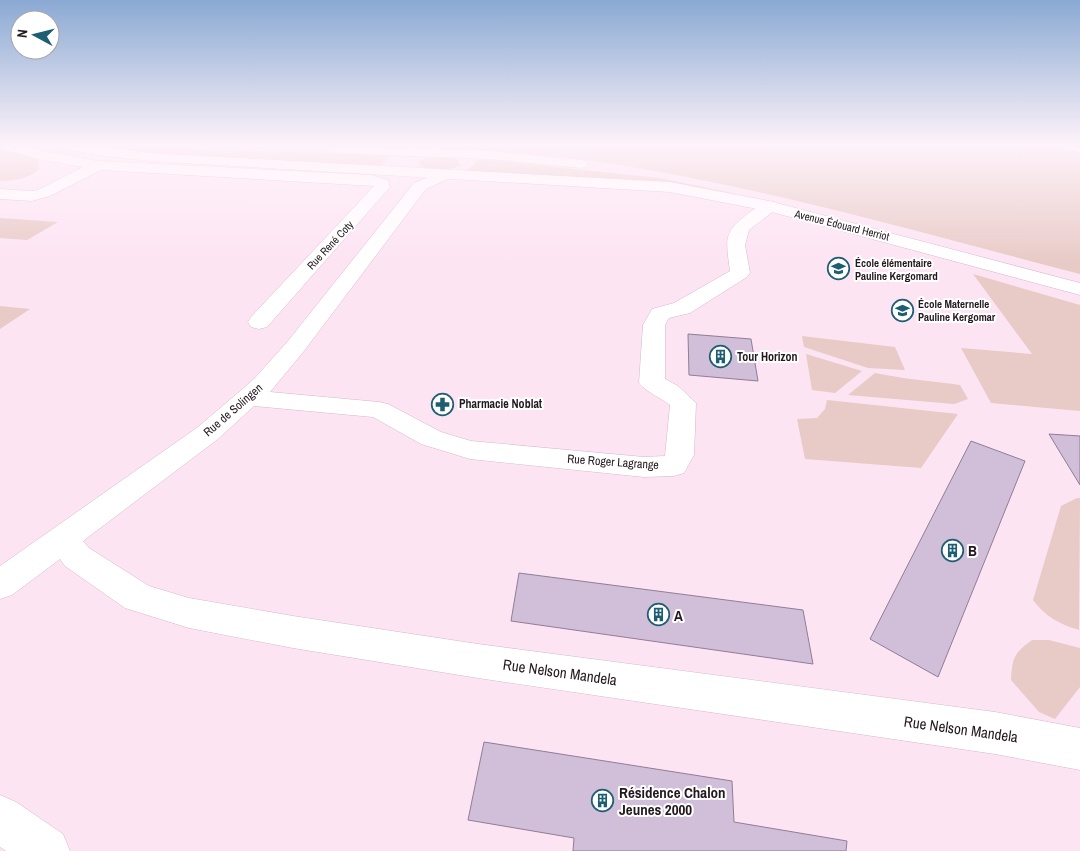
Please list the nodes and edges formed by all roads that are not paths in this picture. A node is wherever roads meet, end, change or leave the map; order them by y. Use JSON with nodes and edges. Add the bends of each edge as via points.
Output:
{"nodes":[{"id":1,"x":61,"y":184,"type":"edge"},
{"id":2,"x":382,"y":184,"type":"edge"},
{"id":3,"x":414,"y":184,"type":"edge"},
{"id":4,"x":602,"y":184,"type":"edge"},
{"id":5,"x":702,"y":184,"type":"edge"},
{"id":6,"x":0,"y":194,"type":"edge"},
{"id":7,"x":768,"y":206,"type":"junction"},
{"id":8,"x":347,"y":226,"type":"junction"},
{"id":9,"x":386,"y":229,"type":"junction"},
{"id":10,"x":1080,"y":281,"type":"edge"},
{"id":11,"x":1080,"y":289,"type":"edge"},
{"id":12,"x":259,"y":322,"type":"dead end"},
{"id":13,"x":248,"y":398,"type":"junction"},
{"id":14,"x":62,"y":539,"type":"junction"},
{"id":15,"x":0,"y":585,"type":"edge"},
{"id":16,"x":1080,"y":749,"type":"edge"},
{"id":17,"x":0,"y":818,"type":"edge"},
{"id":18,"x":46,"y":851,"type":"edge"}],
"edges":[{"from":1,"to":6,"type":"street","via":[[32,196]]},
{"from":2,"to":8,"type":"street","name":"Rue René Coty"},
{"from":3,"to":9,"type":"street","name":"Rue de Solingen"},
{"from":4,"to":7,"type":"street","name":"Avenue Édouard Herriot","via":[[670,188]]},
{"from":5,"to":10,"type":"street","name":"Avenue Édouard Herriot"},
{"from":7,"to":11,"type":"street","name":"Avenue Édouard Herriot"},
{"from":7,"to":13,"type":"street","name":"Rue Roger Lagrange","via":[[740,228],[736,244],[740,273],[682,308],[660,314],[654,325],[652,383],[683,403],[680,455],[674,466],[644,467],[470,450],[431,438],[379,410]]},
{"from":8,"to":9,"type":"street"},
{"from":8,"to":12,"type":"street","name":"Rue René Coty"},
{"from":9,"to":13,"type":"street","name":"Rue de Solingen","via":[[291,351]]},
{"from":13,"to":14,"type":"street","name":"Rue de Solingen","via":[[208,433]]},
{"from":14,"to":15,"type":"street","name":"Rue de Solingen"},
{"from":14,"to":16,"type":"street","name":"Rue Nelson Mandela","via":[[77,557],[138,598],[189,613],[478,661],[986,731]]},
{"from":17,"to":18,"type":"street"}]}
